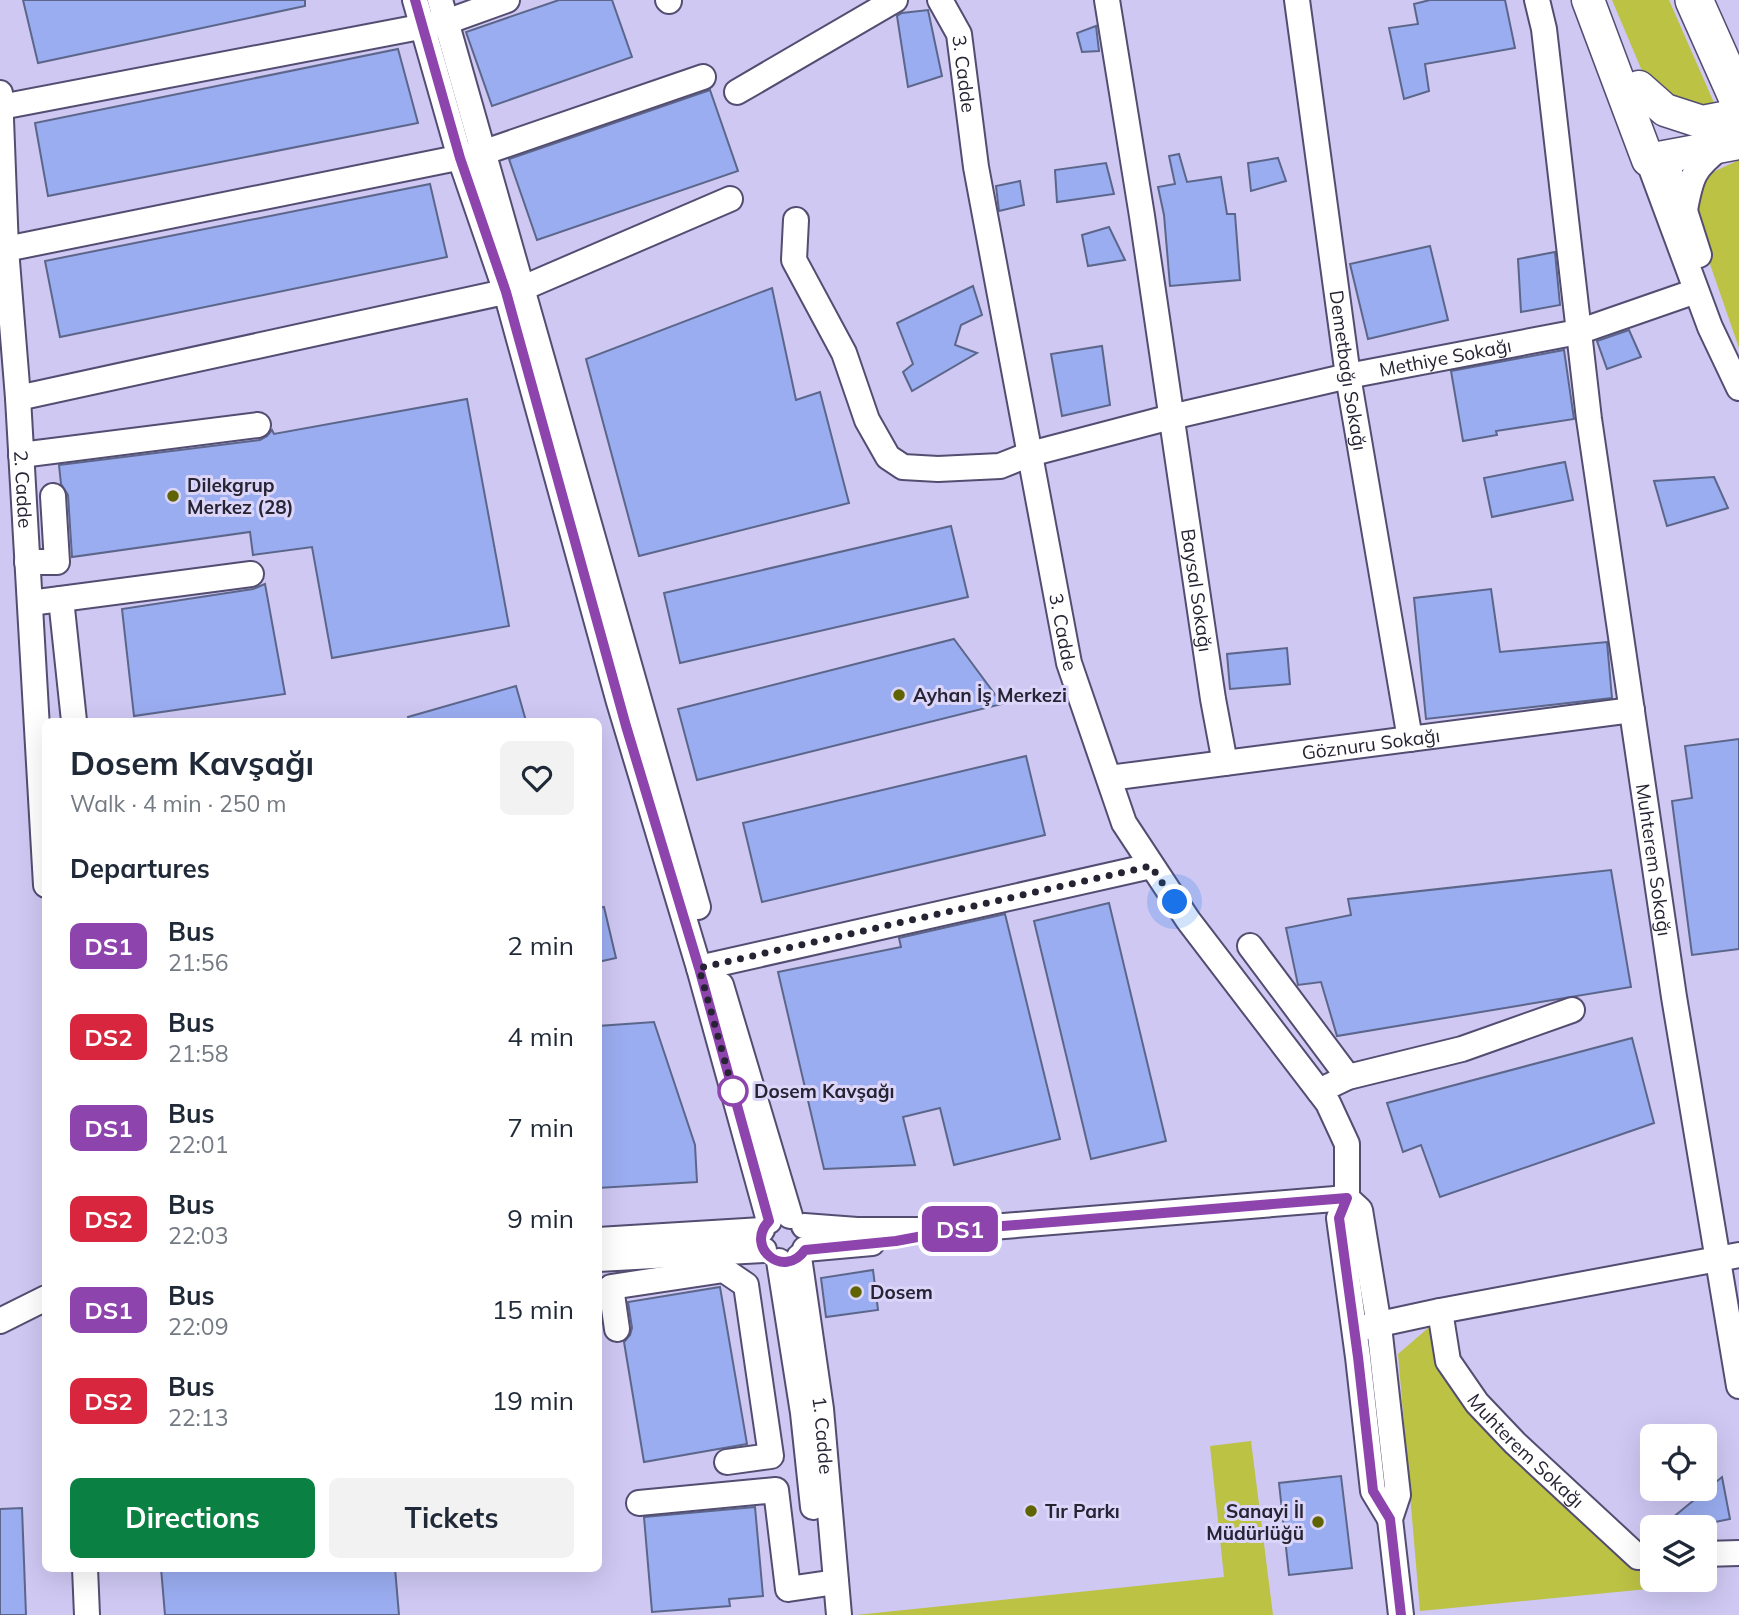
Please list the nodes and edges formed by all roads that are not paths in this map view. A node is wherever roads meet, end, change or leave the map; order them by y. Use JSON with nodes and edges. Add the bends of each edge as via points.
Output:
{"nodes":[{"id":1,"x":415,"y":0,"type":"edge"},
{"id":2,"x":507,"y":0,"type":"edge"},
{"id":3,"x":895,"y":0,"type":"edge"},
{"id":4,"x":940,"y":0,"type":"edge"},
{"id":5,"x":1107,"y":0,"type":"edge"},
{"id":6,"x":1297,"y":0,"type":"edge"},
{"id":7,"x":1537,"y":0,"type":"edge"},
{"id":8,"x":1588,"y":0,"type":"edge"},
{"id":9,"x":1604,"y":0,"type":"edge"},
{"id":10,"x":1694,"y":0,"type":"edge"},
{"id":11,"x":436,"y":16,"type":"edge"},
{"id":12,"x":703,"y":77,"type":"dead end"},
{"id":13,"x":1639,"y":88,"type":"junction"},
{"id":14,"x":737,"y":92,"type":"dead end"},
{"id":15,"x":0,"y":93,"type":"edge"},
{"id":16,"x":1738,"y":103,"type":"edge"},
{"id":17,"x":1,"y":107,"type":"edge"},
{"id":18,"x":1702,"y":122,"type":"junction"},
{"id":19,"x":1730,"y":145,"type":"edge"},
{"id":20,"x":1652,"y":146,"type":"junction"},
{"id":21,"x":471,"y":156,"type":"junction"},
{"id":22,"x":730,"y":199,"type":"dead end"},
{"id":23,"x":1685,"y":211,"type":"junction"},
{"id":24,"x":796,"y":220,"type":"dead end"},
{"id":25,"x":6,"y":249,"type":"junction"},
{"id":26,"x":514,"y":290,"type":"junction"},
{"id":27,"x":1696,"y":291,"type":"junction"},
{"id":28,"x":1578,"y":331,"type":"junction"},
{"id":29,"x":1739,"y":368,"type":"edge"},
{"id":30,"x":1348,"y":376,"type":"junction"},
{"id":31,"x":1739,"y":388,"type":"edge"},
{"id":32,"x":18,"y":398,"type":"junction"},
{"id":33,"x":1171,"y":417,"type":"junction"},
{"id":34,"x":258,"y":425,"type":"dead end"},
{"id":35,"x":1030,"y":454,"type":"junction"},
{"id":36,"x":21,"y":455,"type":"junction"},
{"id":37,"x":53,"y":496,"type":"dead end"},
{"id":38,"x":27,"y":562,"type":"junction"},
{"id":39,"x":251,"y":574,"type":"dead end"},
{"id":40,"x":61,"y":599,"type":"junction"},
{"id":41,"x":30,"y":603,"type":"junction"},
{"id":42,"x":1632,"y":710,"type":"junction"},
{"id":43,"x":74,"y":718,"type":"edge"},
{"id":44,"x":1410,"y":739,"type":"junction"},
{"id":45,"x":1225,"y":763,"type":"junction"},
{"id":46,"x":1109,"y":778,"type":"junction"},
{"id":47,"x":42,"y":814,"type":"edge"},
{"id":48,"x":1151,"y":866,"type":"junction"},
{"id":49,"x":1250,"y":946,"type":"dead end"},
{"id":50,"x":706,"y":966,"type":"junction"},
{"id":51,"x":1572,"y":1010,"type":"dead end"},
{"id":52,"x":1348,"y":1077,"type":"junction"},
{"id":53,"x":1318,"y":1091,"type":"junction"},
{"id":54,"x":1347,"y":1198,"type":"junction"},
{"id":55,"x":784,"y":1239,"type":"junction"},
{"id":56,"x":602,"y":1240,"type":"edge"},
{"id":57,"x":1729,"y":1257,"type":"edge"},
{"id":58,"x":602,"y":1259,"type":"edge"},
{"id":59,"x":42,"y":1287,"type":"edge"},
{"id":60,"x":42,"y":1300,"type":"edge"},
{"id":61,"x":0,"y":1308,"type":"edge"},
{"id":62,"x":1440,"y":1311,"type":"junction"},
{"id":63,"x":0,"y":1321,"type":"edge"},
{"id":64,"x":1379,"y":1326,"type":"junction"},
{"id":65,"x":617,"y":1329,"type":"dead end"},
{"id":66,"x":1354,"y":1329,"type":"junction"},
{"id":67,"x":1370,"y":1356,"type":"junction"},
{"id":68,"x":1739,"y":1386,"type":"edge"},
{"id":69,"x":813,"y":1421,"type":"junction"},
{"id":70,"x":767,"y":1428,"type":"junction"},
{"id":71,"x":727,"y":1462,"type":"dead end"},
{"id":72,"x":639,"y":1503,"type":"dead end"},
{"id":73,"x":1739,"y":1553,"type":"edge"},
{"id":74,"x":1717,"y":1554,"type":"edge"},
{"id":75,"x":1640,"y":1556,"type":"edge"},
{"id":76,"x":85,"y":1572,"type":"edge"},
{"id":77,"x":828,"y":1583,"type":"junction"},
{"id":78,"x":87,"y":1615,"type":"edge"},
{"id":79,"x":824,"y":1615,"type":"edge"},
{"id":80,"x":839,"y":1615,"type":"edge"},
{"id":81,"x":1401,"y":1615,"type":"edge"}],
"edges":[{"from":1,"to":11,"type":"street","name":"1. Cadde"},
{"from":2,"to":11,"type":"street"},
{"from":3,"to":14,"type":"street"},
{"from":4,"to":35,"type":"street","name":"3. Cadde","via":[[959,34],[976,167]]},
{"from":5,"to":33,"type":"street","name":"Baysal Sokağı"},
{"from":6,"to":30,"type":"street","name":"Demetbağı Sokağı"},
{"from":7,"to":28,"type":"street","name":"Muhterem Sokağı","via":[[1572,254]]},
{"from":8,"to":20,"type":"main road"},
{"from":9,"to":13,"type":"main road"},
{"from":10,"to":16,"type":"highway"},
{"from":11,"to":17,"type":"street"},
{"from":11,"to":21,"type":"street","name":"1. Cadde"},
{"from":12,"to":21,"type":"street"},
{"from":13,"to":18,"type":"main road","via":[[1665,110]]},
{"from":13,"to":20,"type":"main road"},
{"from":15,"to":17,"type":"street","name":"2. Cadde"},
{"from":16,"to":18,"type":"main road"},
{"from":17,"to":25,"type":"street","name":"2. Cadde"},
{"from":18,"to":20,"type":"main road"},
{"from":19,"to":20,"type":"main road"},
{"from":19,"to":23,"type":"street","via":[[1700,163],[1689,184]]},
{"from":20,"to":23,"type":"street"},
{"from":20,"to":27,"type":"street"},
{"from":21,"to":25,"type":"street"},
{"from":21,"to":26,"type":"street","name":"1. Cadde"},
{"from":22,"to":26,"type":"street"},
{"from":23,"to":29,"type":"street"},
{"from":24,"to":35,"type":"street","name":"Methiye Sokağı","via":[[794,260],[844,353],[867,420],[888,457],[903,467],[938,469],[1000,466]]},
{"from":25,"to":32,"type":"street","name":"2. Cadde"},
{"from":26,"to":32,"type":"street"},
{"from":26,"to":50,"type":"street","name":"1. Cadde"},
{"from":27,"to":28,"type":"street","name":"Methiye Sokağı"},
{"from":27,"to":31,"type":"street"},
{"from":28,"to":30,"type":"street","name":"Methiye Sokağı"},
{"from":28,"to":42,"type":"street","name":"Muhterem Sokağı"},
{"from":30,"to":33,"type":"street","name":"Methiye Sokağı"},
{"from":30,"to":44,"type":"street","name":"Demetbağı Sokağı"},
{"from":32,"to":36,"type":"street","name":"2. Cadde"},
{"from":33,"to":35,"type":"street","name":"Methiye Sokağı"},
{"from":33,"to":45,"type":"street","name":"Baysal Sokağı"},
{"from":34,"to":36,"type":"street"},
{"from":35,"to":46,"type":"street","name":"3. Cadde","via":[[1069,663]]},
{"from":36,"to":38,"type":"street","name":"2. Cadde"},
{"from":37,"to":38,"type":"street","via":[[57,562]]},
{"from":38,"to":41,"type":"street","name":"2. Cadde"},
{"from":39,"to":40,"type":"street"},
{"from":40,"to":41,"type":"street"},
{"from":40,"to":43,"type":"street"},
{"from":41,"to":47,"type":"street","name":"2. Cadde"},
{"from":42,"to":44,"type":"street","name":"Göznuru Sokağı"},
{"from":42,"to":57,"type":"street","name":"Muhterem Sokağı","via":[[1674,997]]},
{"from":44,"to":45,"type":"street","name":"Göznuru Sokağı"},
{"from":45,"to":46,"type":"street","name":"Göznuru Sokağı"},
{"from":46,"to":48,"type":"street","name":"3. Cadde","via":[[1124,823]]},
{"from":48,"to":50,"type":"street"},
{"from":48,"to":53,"type":"street","name":"3. Cadde"},
{"from":49,"to":52,"type":"street"},
{"from":50,"to":55,"type":"street","name":"1. Cadde"},
{"from":51,"to":52,"type":"street","via":[[1462,1049]]},
{"from":52,"to":53,"type":"street"},
{"from":53,"to":54,"type":"street","name":"3. Cadde","via":[[1347,1144]]},
{"from":54,"to":55,"type":"street","via":[[955,1230],[857,1230]]},
{"from":54,"to":64,"type":"street","via":[[1360,1210]]},
{"from":54,"to":66,"type":"street","name":"3. Cadde","via":[[1339,1218]]},
{"from":55,"to":56,"type":"street"},
{"from":55,"to":58,"type":"street"},
{"from":55,"to":69,"type":"street","name":"1. Cadde"},
{"from":57,"to":62,"type":"street"},
{"from":57,"to":68,"type":"street","name":"Muhterem Sokağı"},
{"from":59,"to":61,"type":"street"},
{"from":60,"to":63,"type":"street"},
{"from":62,"to":64,"type":"street"},
{"from":62,"to":67,"type":"street"},
{"from":62,"to":75,"type":"street","name":"Muhterem Sokağı","via":[[1448,1361],[1476,1403]]},
{"from":64,"to":66,"type":"street"},
{"from":64,"to":67,"type":"street"},
{"from":65,"to":70,"type":"street","via":[[611,1287],[724,1270],[746,1285]]},
{"from":66,"to":67,"type":"street","name":"3. Cadde"},
{"from":67,"to":81,"type":"street","via":[[1373,1491],[1390,1519]]},
{"from":69,"to":70,"type":"street"},
{"from":69,"to":77,"type":"street","name":"1. Cadde"},
{"from":70,"to":71,"type":"street","via":[[771,1456]]},
{"from":72,"to":77,"type":"street","via":[[776,1490],[788,1589]]},
{"from":73,"to":74,"type":"street"},
{"from":76,"to":78,"type":"street"},
{"from":77,"to":79,"type":"street","name":"1. Cadde"},
{"from":77,"to":80,"type":"street","name":"1. Cadde"}]}
